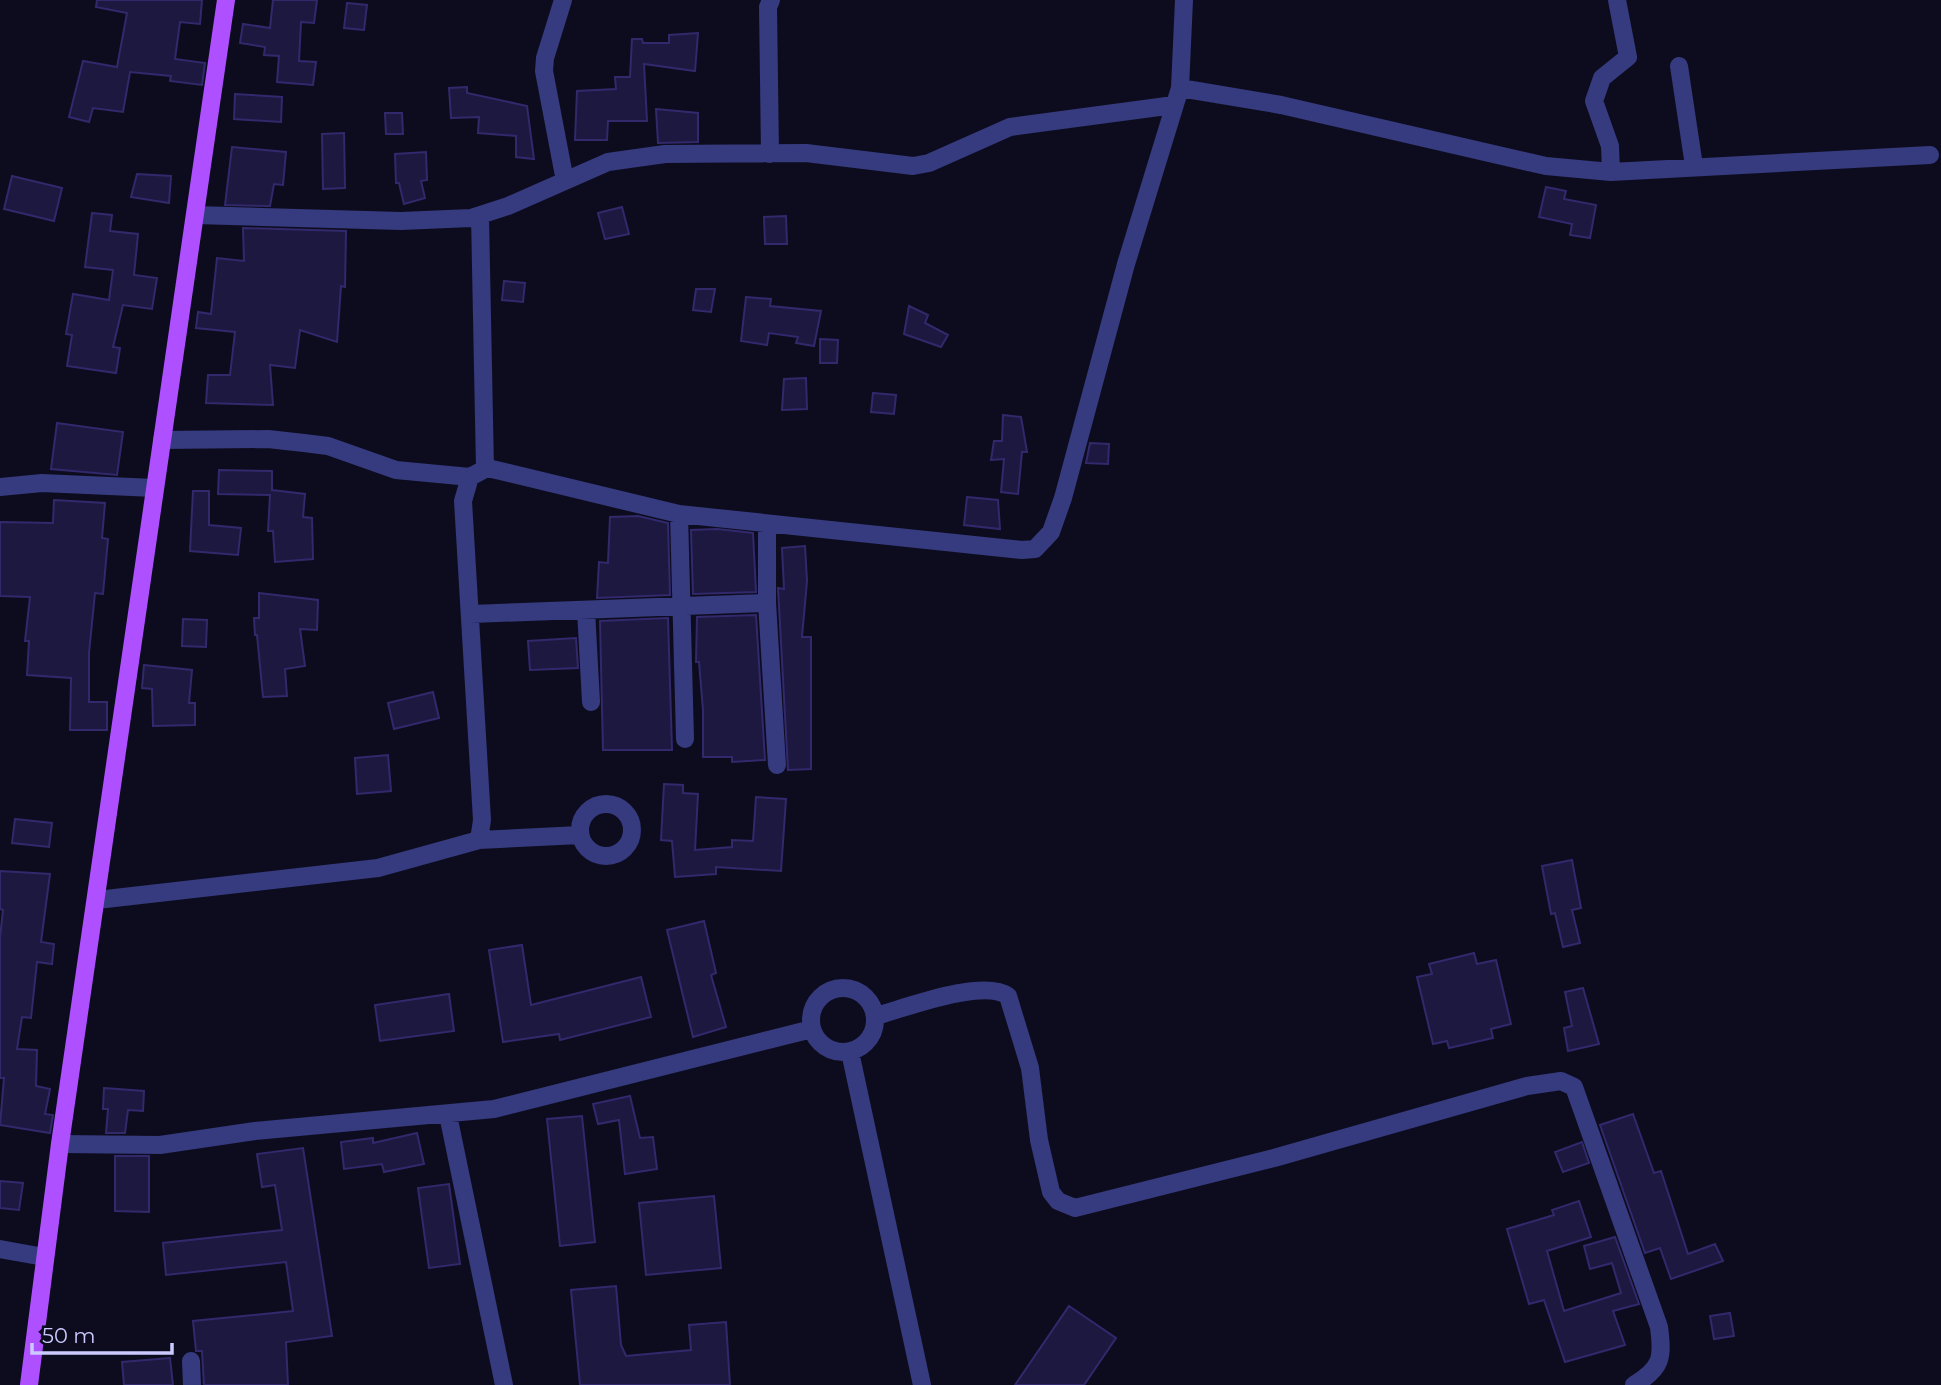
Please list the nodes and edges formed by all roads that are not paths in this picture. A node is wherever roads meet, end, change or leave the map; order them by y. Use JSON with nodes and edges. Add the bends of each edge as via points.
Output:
{"nodes":[{"id":1,"x":226,"y":0,"type":"edge"},
{"id":2,"x":564,"y":0,"type":"edge"},
{"id":3,"x":771,"y":0,"type":"edge"},
{"id":4,"x":1184,"y":0,"type":"edge"},
{"id":5,"x":1617,"y":0,"type":"edge"},
{"id":6,"x":1679,"y":66,"type":"dead end"},
{"id":7,"x":1177,"y":97,"type":"junction"},
{"id":8,"x":771,"y":154,"type":"junction"},
{"id":9,"x":1930,"y":155,"type":"dead end"},
{"id":10,"x":1694,"y":166,"type":"junction"},
{"id":11,"x":1611,"y":172,"type":"junction"},
{"id":12,"x":565,"y":181,"type":"junction"},
{"id":13,"x":195,"y":215,"type":"junction"},
{"id":14,"x":480,"y":216,"type":"junction"},
{"id":15,"x":162,"y":440,"type":"junction"},
{"id":16,"x":477,"y":473,"type":"junction"},
{"id":17,"x":0,"y":487,"type":"edge"},
{"id":18,"x":154,"y":488,"type":"junction"},
{"id":19,"x":680,"y":514,"type":"junction"},
{"id":20,"x":767,"y":524,"type":"junction"},
{"id":21,"x":767,"y":603,"type":"junction"},
{"id":22,"x":681,"y":604,"type":"junction"},
{"id":23,"x":586,"y":610,"type":"junction"},
{"id":24,"x":471,"y":614,"type":"junction"},
{"id":25,"x":591,"y":702,"type":"dead end"},
{"id":26,"x":685,"y":738,"type":"dead end"},
{"id":27,"x":777,"y":765,"type":"dead end"},
{"id":28,"x":580,"y":835,"type":"dead end"},
{"id":29,"x":479,"y":840,"type":"junction"},
{"id":30,"x":97,"y":900,"type":"junction"},
{"id":31,"x":876,"y":1016,"type":"junction"},
{"id":32,"x":812,"y":1029,"type":"junction"},
{"id":33,"x":850,"y":1052,"type":"junction"},
{"id":34,"x":448,"y":1115,"type":"junction"},
{"id":35,"x":60,"y":1144,"type":"junction"},
{"id":36,"x":0,"y":1249,"type":"edge"},
{"id":37,"x":44,"y":1257,"type":"junction"},
{"id":38,"x":191,"y":1361,"type":"dead end"},
{"id":39,"x":29,"y":1385,"type":"edge"},
{"id":40,"x":192,"y":1385,"type":"edge"},
{"id":41,"x":504,"y":1385,"type":"edge"},
{"id":42,"x":922,"y":1385,"type":"edge"},
{"id":43,"x":1634,"y":1385,"type":"edge"}],
"edges":[{"from":1,"to":13,"type":"main road"},
{"from":2,"to":12,"type":"street","via":[[544,71]]},
{"from":3,"to":8,"type":"street"},
{"from":4,"to":7,"type":"street"},
{"from":5,"to":11,"type":"street","via":[[1628,57],[1602,78],[1594,101],[1610,146]]},
{"from":6,"to":10,"type":"street"},
{"from":7,"to":8,"type":"street","via":[[1010,127],[913,166],[827,155]]},
{"from":7,"to":11,"type":"street","via":[[1281,105],[1546,166]]},
{"from":7,"to":20,"type":"street","via":[[1063,498],[1045,541],[1035,549],[1022,550]]},
{"from":8,"to":12,"type":"street","via":[[626,158]]},
{"from":9,"to":10,"type":"street"},
{"from":10,"to":11,"type":"street"},
{"from":12,"to":14,"type":"street"},
{"from":13,"to":14,"type":"street","via":[[401,221]]},
{"from":13,"to":15,"type":"main road"},
{"from":14,"to":16,"type":"street"},
{"from":15,"to":16,"type":"street","via":[[268,439],[328,446],[396,470]]},
{"from":15,"to":18,"type":"main road"},
{"from":16,"to":19,"type":"street"},
{"from":16,"to":24,"type":"street","via":[[463,501]]},
{"from":17,"to":18,"type":"street","via":[[42,483]]},
{"from":18,"to":30,"type":"main road"},
{"from":19,"to":20,"type":"street"},
{"from":19,"to":22,"type":"street"},
{"from":20,"to":21,"type":"street"},
{"from":21,"to":22,"type":"street"},
{"from":21,"to":27,"type":"street"},
{"from":22,"to":23,"type":"street"},
{"from":22,"to":26,"type":"street"},
{"from":23,"to":24,"type":"street"},
{"from":23,"to":25,"type":"street"},
{"from":24,"to":29,"type":"street","via":[[482,820]]},
{"from":28,"to":29,"type":"street"},
{"from":29,"to":30,"type":"street","via":[[378,868]]},
{"from":30,"to":35,"type":"main road"},
{"from":31,"to":32,"type":"street","via":[[862,993],[836,988],[815,1003]]},
{"from":31,"to":33,"type":"street","via":[[870,1038]]},
{"from":31,"to":43,"type":"street","via":[[982,990],[1008,996],[1030,1068],[1051,1192],[1058,1202],[1075,1208],[1273,1158],[1488,1096],[1549,1081],[1568,1083],[1574,1087],[1658,1327],[1660,1360],[1653,1373]]},
{"from":32,"to":33,"type":"street","via":[[827,1048]]},
{"from":32,"to":34,"type":"street","via":[[507,1106]]},
{"from":33,"to":42,"type":"street"},
{"from":34,"to":35,"type":"street","via":[[255,1131],[160,1145]]},
{"from":34,"to":41,"type":"street"},
{"from":35,"to":37,"type":"main road"},
{"from":36,"to":37,"type":"street"},
{"from":37,"to":39,"type":"main road"},
{"from":38,"to":40,"type":"street"}]}
